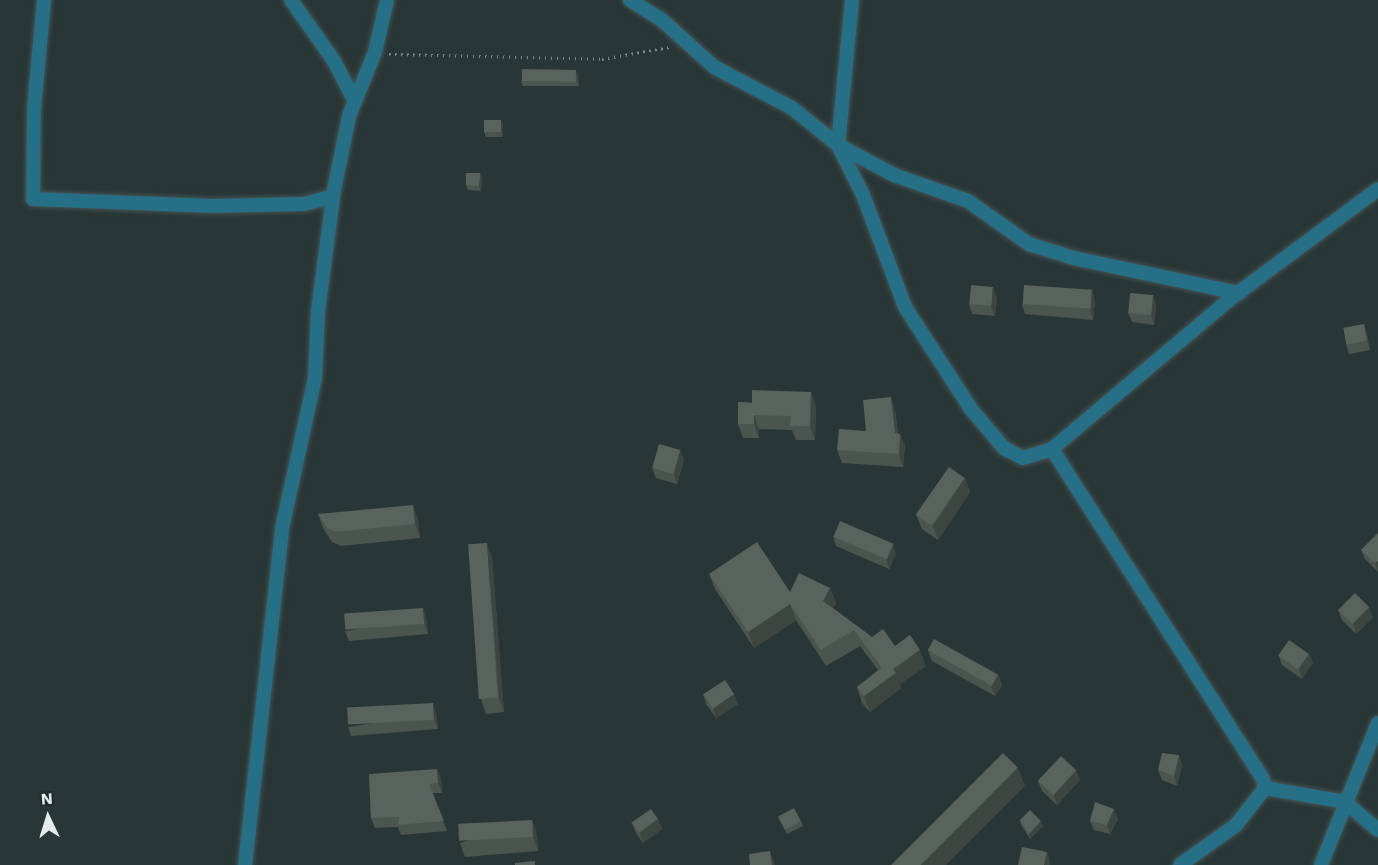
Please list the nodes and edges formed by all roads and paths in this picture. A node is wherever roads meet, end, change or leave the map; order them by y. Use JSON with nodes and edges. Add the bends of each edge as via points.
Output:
{"nodes":[{"id":1,"x":45,"y":0,"type":"edge"},
{"id":2,"x":291,"y":0,"type":"edge"},
{"id":3,"x":387,"y":0,"type":"edge"},
{"id":4,"x":630,"y":0,"type":"edge"},
{"id":5,"x":852,"y":0,"type":"edge"},
{"id":6,"x":688,"y":42,"type":"junction"},
{"id":7,"x":375,"y":52,"type":"junction"},
{"id":8,"x":354,"y":100,"type":"junction"},
{"id":9,"x":838,"y":145,"type":"junction"},
{"id":10,"x":1378,"y":189,"type":"edge"},
{"id":11,"x":333,"y":196,"type":"junction"},
{"id":12,"x":1239,"y":293,"type":"junction"},
{"id":13,"x":1052,"y":449,"type":"junction"},
{"id":14,"x":1378,"y":723,"type":"edge"},
{"id":15,"x":1265,"y":788,"type":"junction"},
{"id":16,"x":1345,"y":802,"type":"junction"},
{"id":17,"x":1378,"y":830,"type":"edge"},
{"id":18,"x":245,"y":865,"type":"edge"},
{"id":19,"x":1180,"y":865,"type":"edge"},
{"id":20,"x":1321,"y":865,"type":"edge"}],
"edges":[{"from":1,"to":11,"type":"street","via":[[34,107],[33,199],[213,206],[304,204]]},
{"from":2,"to":8,"type":"street","via":[[334,61]]},
{"from":3,"to":7,"type":"street"},
{"from":4,"to":6,"type":"street"},
{"from":5,"to":9,"type":"street"},
{"from":6,"to":7,"type":"path","via":[[602,58]]},
{"from":6,"to":9,"type":"street","via":[[714,67],[792,108]]},
{"from":7,"to":8,"type":"street"},
{"from":8,"to":11,"type":"street"},
{"from":9,"to":12,"type":"street","via":[[894,175],[968,201],[1029,244],[1048,252]]},
{"from":9,"to":13,"type":"street","via":[[867,203],[905,307],[971,409],[1013,454],[1029,457]]},
{"from":10,"to":12,"type":"street"},
{"from":11,"to":18,"type":"street","via":[[318,311],[315,378],[282,528]]},
{"from":12,"to":13,"type":"street"},
{"from":13,"to":15,"type":"street","via":[[1263,779]]},
{"from":14,"to":16,"type":"street"},
{"from":15,"to":16,"type":"street"},
{"from":15,"to":19,"type":"street","via":[[1236,825]]},
{"from":16,"to":17,"type":"street"},
{"from":16,"to":20,"type":"street"}]}
